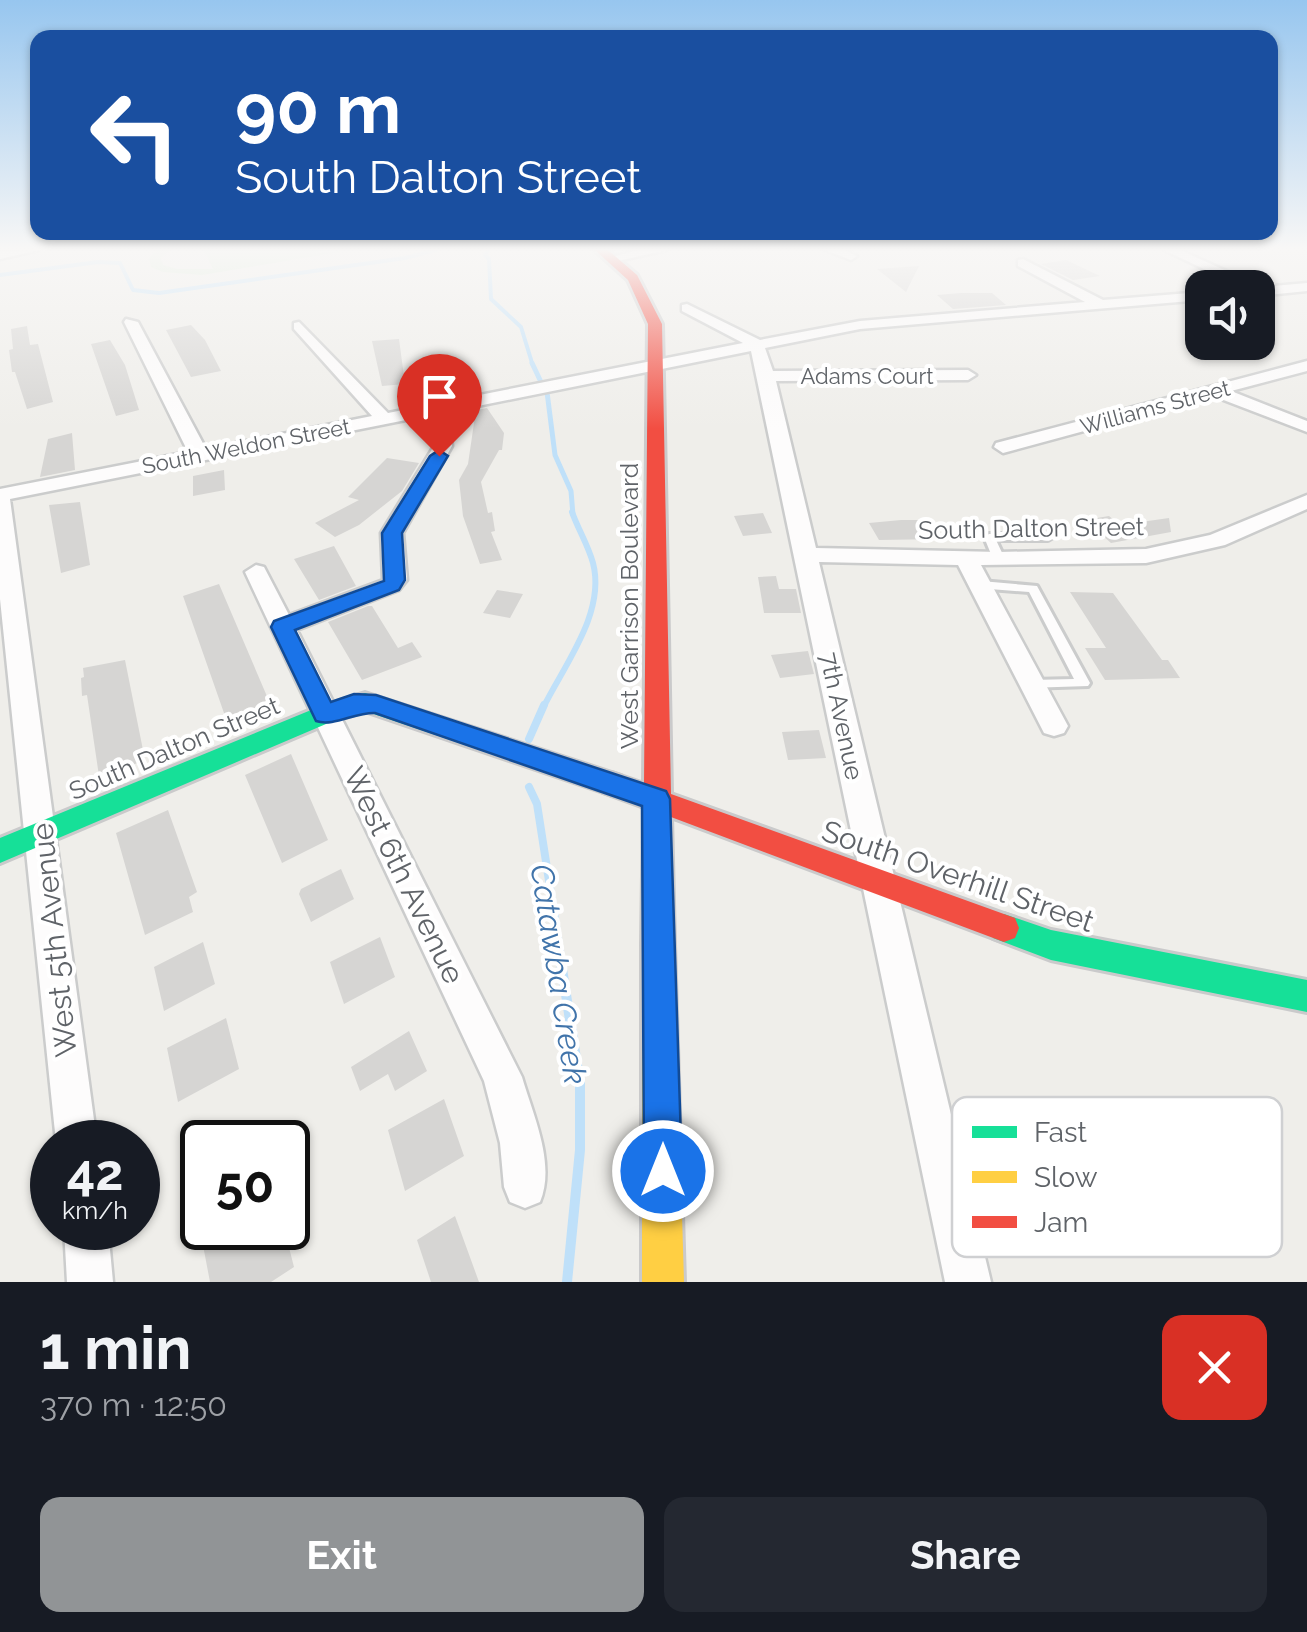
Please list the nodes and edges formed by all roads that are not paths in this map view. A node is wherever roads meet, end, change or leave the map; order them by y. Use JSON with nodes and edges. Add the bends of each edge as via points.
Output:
{"nodes":[{"id":1,"x":649,"y":310,"type":"edge"},
{"id":2,"x":691,"y":310,"type":"edge"},
{"id":3,"x":1020,"y":310,"type":"edge"},
{"id":4,"x":132,"y":322,"type":"dead end"},
{"id":5,"x":299,"y":326,"type":"dead end"},
{"id":6,"x":756,"y":344,"type":"junction"},
{"id":7,"x":656,"y":364,"type":"junction"},
{"id":8,"x":1307,"y":366,"type":"edge"},
{"id":9,"x":968,"y":375,"type":"dead end"},
{"id":10,"x":767,"y":376,"type":"junction"},
{"id":11,"x":1218,"y":392,"type":"junction"},
{"id":12,"x":439,"y":408,"type":"junction"},
{"id":13,"x":384,"y":419,"type":"junction"},
{"id":14,"x":1307,"y":427,"type":"edge"},
{"id":15,"x":445,"y":438,"type":"junction"},
{"id":16,"x":1003,"y":447,"type":"dead end"},
{"id":17,"x":200,"y":456,"type":"junction"},
{"id":18,"x":0,"y":497,"type":"edge"},
{"id":19,"x":1307,"y":501,"type":"edge"},
{"id":20,"x":1048,"y":537,"type":"dead end"},
{"id":21,"x":806,"y":555,"type":"junction"},
{"id":22,"x":966,"y":558,"type":"junction"},
{"id":23,"x":999,"y":559,"type":"junction"},
{"id":24,"x":256,"y":572,"type":"dead end"},
{"id":25,"x":980,"y":585,"type":"junction"},
{"id":26,"x":282,"y":627,"type":"junction"},
{"id":27,"x":1032,"y":684,"type":"junction"},
{"id":28,"x":325,"y":714,"type":"junction"},
{"id":29,"x":1054,"y":726,"type":"dead end"},
{"id":30,"x":656,"y":799,"type":"junction"},
{"id":31,"x":42,"y":834,"type":"junction"},
{"id":32,"x":0,"y":851,"type":"edge"},
{"id":33,"x":880,"y":885,"type":"junction"},
{"id":34,"x":1307,"y":996,"type":"edge"},
{"id":35,"x":74,"y":1120,"type":"edge"},
{"id":36,"x":525,"y":1187,"type":"dead end"},
{"id":37,"x":952,"y":1210,"type":"edge"},
{"id":38,"x":88,"y":1250,"type":"edge"},
{"id":39,"x":962,"y":1257,"type":"edge"},
{"id":40,"x":90,"y":1282,"type":"edge"},
{"id":41,"x":664,"y":1282,"type":"edge"},
{"id":42,"x":968,"y":1282,"type":"edge"}],
"edges":[{"from":1,"to":7,"type":"main road","name":"West Garrison Boulevard"},
{"from":2,"to":6,"type":"street"},
{"from":3,"to":6,"type":"street","name":"South Weldon Street","via":[[894,319]]},
{"from":4,"to":17,"type":"street"},
{"from":5,"to":13,"type":"street"},
{"from":6,"to":7,"type":"street","name":"South Weldon Street"},
{"from":6,"to":10,"type":"street","name":"7th Avenue"},
{"from":7,"to":12,"type":"street","name":"South Weldon Street"},
{"from":7,"to":30,"type":"main road","name":"West Garrison Boulevard"},
{"from":8,"to":11,"type":"street","name":"Williams Street"},
{"from":9,"to":10,"type":"street","name":"Adams Court"},
{"from":10,"to":21,"type":"street","name":"7th Avenue"},
{"from":11,"to":14,"type":"street"},
{"from":11,"to":16,"type":"street","name":"Williams Street"},
{"from":12,"to":13,"type":"street","name":"South Weldon Street"},
{"from":12,"to":15,"type":"street"},
{"from":13,"to":15,"type":"street"},
{"from":13,"to":17,"type":"street","name":"South Weldon Street"},
{"from":15,"to":26,"type":"street","via":[[392,533],[392,585]]},
{"from":17,"to":18,"type":"street","name":"South Weldon Street"},
{"from":18,"to":31,"type":"street","name":"West 5th Avenue"},
{"from":19,"to":23,"type":"street","name":"South Dalton Street","via":[[1172,553]]},
{"from":20,"to":23,"type":"lane","via":[[989,537]]},
{"from":21,"to":22,"type":"street","name":"South Dalton Street"},
{"from":21,"to":33,"type":"street","name":"7th Avenue"},
{"from":22,"to":23,"type":"street","name":"South Dalton Street"},
{"from":22,"to":25,"type":"street"},
{"from":24,"to":26,"type":"street","name":"West 6th Avenue"},
{"from":25,"to":27,"type":"street"},
{"from":25,"to":27,"type":"lane","via":[[1033,590],[1084,683]]},
{"from":26,"to":28,"type":"street","name":"West 6th Avenue"},
{"from":27,"to":29,"type":"street"},
{"from":28,"to":30,"type":"main road","name":"South Dalton Street","via":[[354,703],[376,704]]},
{"from":28,"to":31,"type":"main road","name":"South Dalton Street"},
{"from":28,"to":36,"type":"street","name":"West 6th Avenue","via":[[502,1077],[521,1143]]},
{"from":30,"to":33,"type":"main road","name":"South Overhill Street"},
{"from":30,"to":41,"type":"main road","name":"West Garrison Boulevard"},
{"from":31,"to":32,"type":"main road","name":"South Dalton Street"},
{"from":31,"to":35,"type":"street","name":"West 5th Avenue"},
{"from":33,"to":34,"type":"main road","name":"South Overhill Street","via":[[1051,945]]},
{"from":33,"to":37,"type":"street","name":"7th Avenue"},
{"from":38,"to":40,"type":"street"},
{"from":39,"to":42,"type":"street","name":"7th Avenue"}]}
